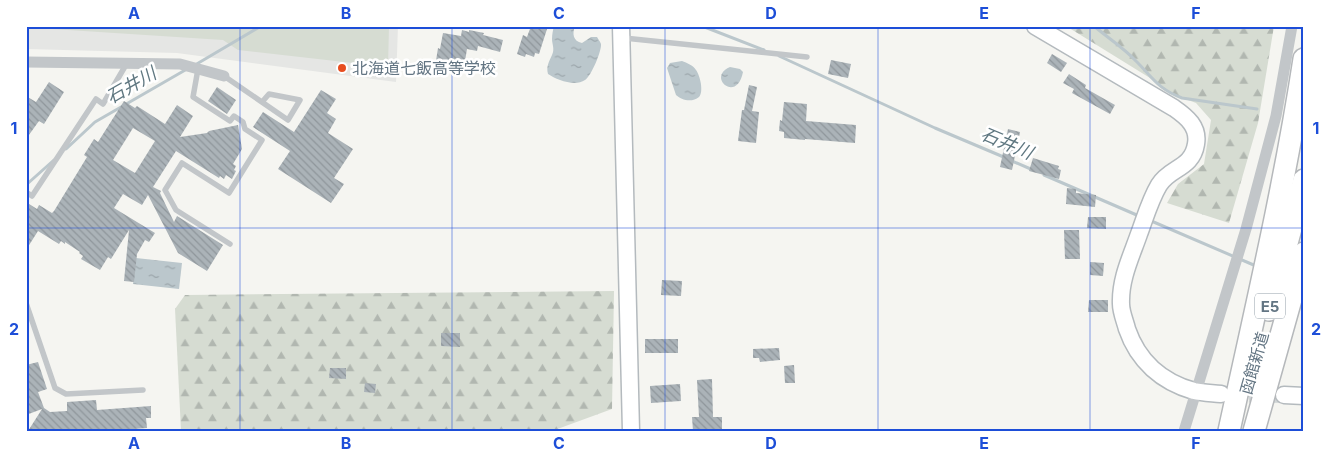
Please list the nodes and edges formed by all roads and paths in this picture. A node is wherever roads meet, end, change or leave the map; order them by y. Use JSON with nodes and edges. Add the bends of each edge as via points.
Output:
{"nodes":[{"id":1,"x":1035,"y":26,"type":"edge"},
{"id":2,"x":1292,"y":26,"type":"edge"},
{"id":3,"x":621,"y":32,"type":"edge"},
{"id":4,"x":807,"y":57,"type":"dead end"},
{"id":5,"x":1304,"y":59,"type":"edge"},
{"id":6,"x":26,"y":62,"type":"edge"},
{"id":7,"x":127,"y":63,"type":"junction"},
{"id":8,"x":198,"y":69,"type":"junction"},
{"id":9,"x":224,"y":76,"type":"joint"},
{"id":10,"x":262,"y":102,"type":"junction"},
{"id":11,"x":1304,"y":180,"type":"edge"},
{"id":12,"x":26,"y":192,"type":"edge"},
{"id":13,"x":230,"y":244,"type":"dead end"},
{"id":14,"x":1304,"y":253,"type":"edge"},
{"id":15,"x":1304,"y":302,"type":"edge"},
{"id":16,"x":26,"y":303,"type":"edge"},
{"id":17,"x":143,"y":390,"type":"dead end"},
{"id":18,"x":1196,"y":391,"type":"junction"},
{"id":19,"x":1221,"y":394,"type":"tunnel mouth"},
{"id":20,"x":1284,"y":395,"type":"tunnel mouth"},
{"id":21,"x":1304,"y":396,"type":"edge"},
{"id":22,"x":631,"y":431,"type":"edge"},
{"id":23,"x":1184,"y":431,"type":"edge"},
{"id":24,"x":1229,"y":431,"type":"edge"},
{"id":25,"x":1234,"y":431,"type":"edge"},
{"id":26,"x":1255,"y":431,"type":"edge"}],
"edges":[{"from":1,"to":18,"type":"street","via":[[1174,108],[1194,125],[1197,137],[1194,153],[1189,161],[1160,183],[1127,266],[1121,304],[1131,341],[1141,357],[1160,375],[1178,386]]},
{"from":2,"to":18,"type":"street","via":[[1276,116],[1259,181]]},
{"from":3,"to":4,"type":"lane"},
{"from":3,"to":22,"type":"street"},
{"from":5,"to":24,"type":"highway"},
{"from":6,"to":7,"type":"street"},
{"from":7,"to":8,"type":"street","via":[[180,64]]},
{"from":7,"to":12,"type":"lane","via":[[103,104],[96,99],[32,196]]},
{"from":8,"to":9,"type":"street"},
{"from":8,"to":13,"type":"lane","via":[[193,96],[230,121],[234,116],[243,122],[245,129],[262,140],[229,193],[182,163],[165,190],[176,210]]},
{"from":9,"to":10,"type":"lane"},
{"from":10,"to":10,"type":"lane","via":[[269,94],[300,100],[288,120]]},
{"from":11,"to":25,"type":"highway","name":"函館新道","number":"E5"},
{"from":14,"to":26,"type":"highway","name":"函館新道","number":"E5"},
{"from":15,"to":26,"type":"highway"},
{"from":16,"to":17,"type":"lane","via":[[56,388],[66,394]]},
{"from":18,"to":19,"type":"street"},
{"from":18,"to":23,"type":"street"},
{"from":20,"to":21,"type":"street"}]}
